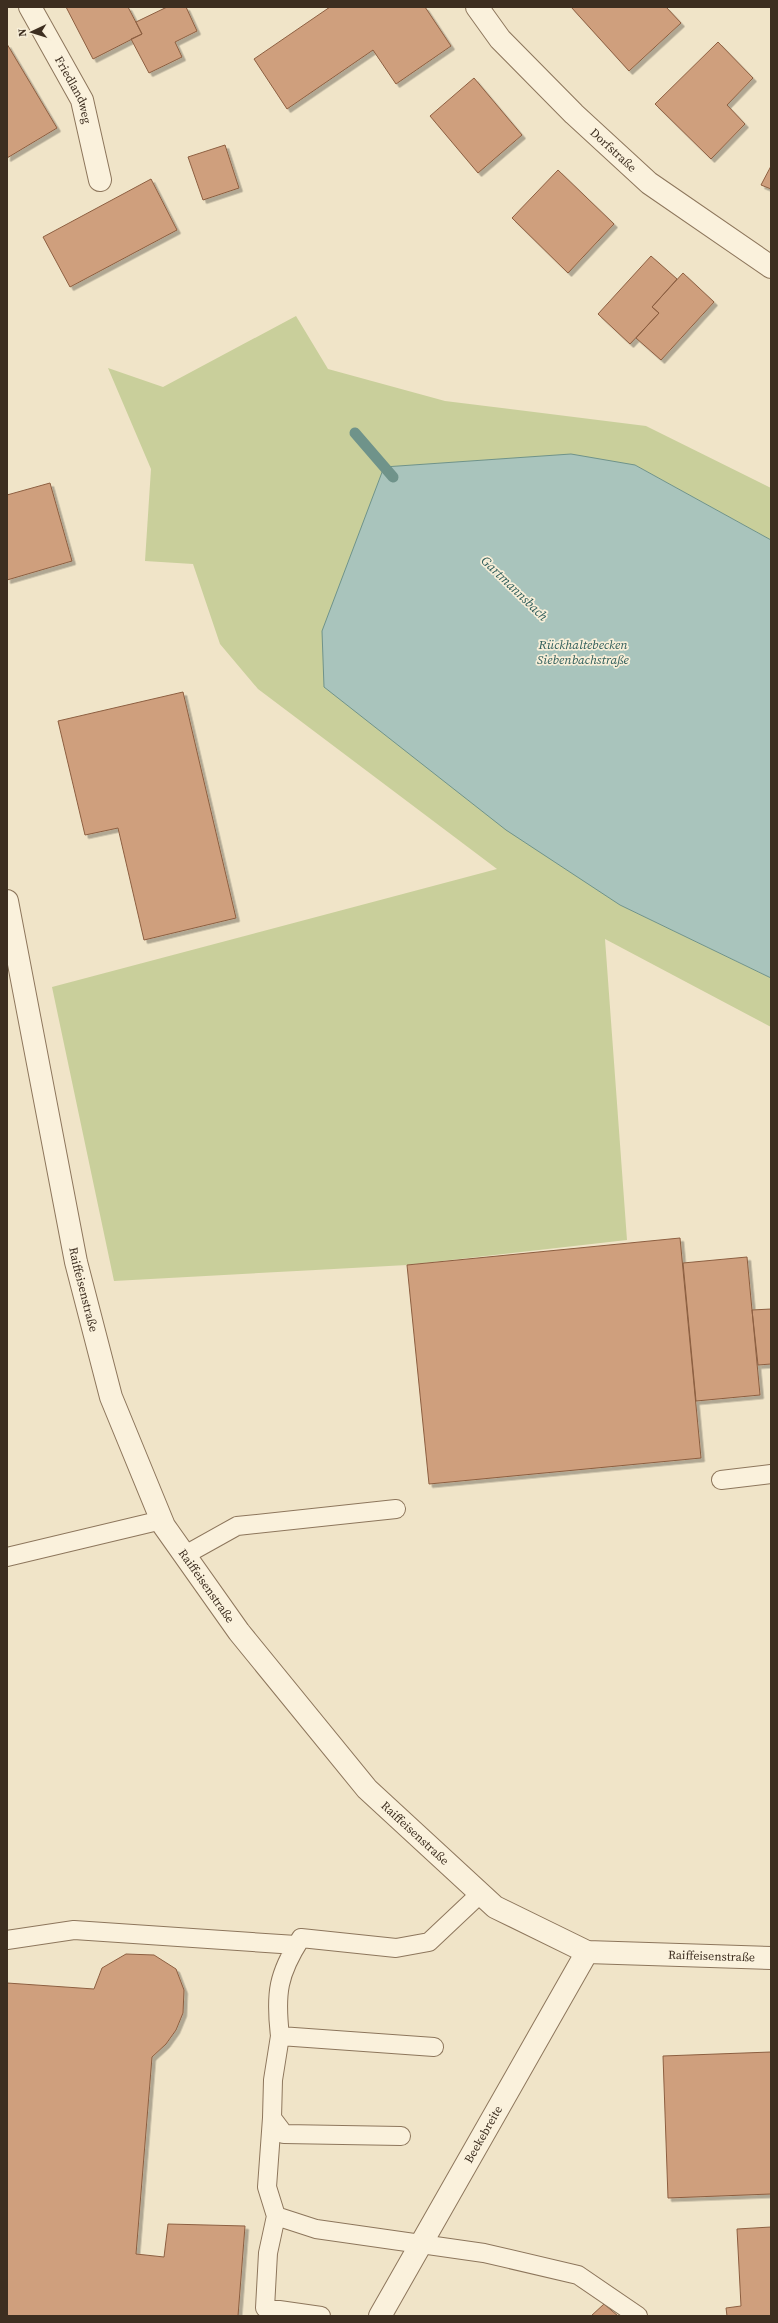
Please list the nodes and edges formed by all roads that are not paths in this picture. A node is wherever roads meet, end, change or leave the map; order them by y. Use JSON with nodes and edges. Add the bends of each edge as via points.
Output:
{"nodes":[{"id":1,"x":30,"y":7,"type":"edge"},
{"id":2,"x":477,"y":7,"type":"edge"},
{"id":3,"x":100,"y":180,"type":"dead end"},
{"id":4,"x":771,"y":267,"type":"edge"},
{"id":5,"x":7,"y":902,"type":"edge"},
{"id":6,"x":771,"y":1474,"type":"edge"},
{"id":7,"x":721,"y":1480,"type":"dead end"},
{"id":8,"x":396,"y":1509,"type":"dead end"},
{"id":9,"x":162,"y":1520,"type":"junction"},
{"id":10,"x":185,"y":1556,"type":"junction"},
{"id":11,"x":7,"y":1557,"type":"edge"},
{"id":12,"x":481,"y":1893,"type":"junction"},
{"id":13,"x":7,"y":1940,"type":"edge"},
{"id":14,"x":296,"y":1946,"type":"junction"},
{"id":15,"x":587,"y":1952,"type":"junction"},
{"id":16,"x":771,"y":1958,"type":"edge"},
{"id":17,"x":280,"y":2036,"type":"junction"},
{"id":18,"x":434,"y":2047,"type":"dead end"},
{"id":19,"x":272,"y":2118,"type":"junction"},
{"id":20,"x":401,"y":2136,"type":"dead end"},
{"id":21,"x":276,"y":2216,"type":"junction"},
{"id":22,"x":421,"y":2245,"type":"junction"},
{"id":23,"x":321,"y":2316,"type":"edge"},
{"id":24,"x":380,"y":2316,"type":"edge"},
{"id":25,"x":638,"y":2316,"type":"edge"}],
"edges":[{"from":1,"to":3,"type":"street","name":"Friedlandweg","via":[[82,100]]},
{"from":2,"to":4,"type":"street","name":"Dorfstraße","via":[[500,39],[574,114],[649,183]]},
{"from":5,"to":9,"type":"street","name":"Raiffeisenstraße","via":[[76,1262],[111,1397]]},
{"from":6,"to":7,"type":"lane"},
{"from":8,"to":10,"type":"lane","via":[[237,1526]]},
{"from":9,"to":10,"type":"street","name":"Raiffeisenstraße"},
{"from":9,"to":11,"type":"lane"},
{"from":10,"to":12,"type":"street","name":"Raiffeisenstraße","via":[[238,1632],[367,1789]]},
{"from":12,"to":14,"type":"lane","via":[[429,1942],[396,1948],[301,1938]]},
{"from":12,"to":15,"type":"street","name":"Raiffeisenstraße","via":[[495,1907]]},
{"from":13,"to":14,"type":"lane","via":[[74,1930]]},
{"from":14,"to":17,"type":"lane","via":[[281,1973],[277,2010]]},
{"from":15,"to":16,"type":"street","name":"Raiffeisenstraße"},
{"from":15,"to":22,"type":"street","name":"Beekebreite"},
{"from":17,"to":18,"type":"lane"},
{"from":17,"to":19,"type":"lane","via":[[273,2080]]},
{"from":19,"to":20,"type":"lane","via":[[284,2134]]},
{"from":19,"to":21,"type":"lane","via":[[268,2187]]},
{"from":21,"to":22,"type":"lane","via":[[316,2229]]},
{"from":21,"to":23,"type":"lane","via":[[268,2253],[265,2308]]},
{"from":22,"to":24,"type":"street","name":"Beekebreite"},
{"from":22,"to":25,"type":"lane","via":[[484,2254],[578,2275]]}]}
